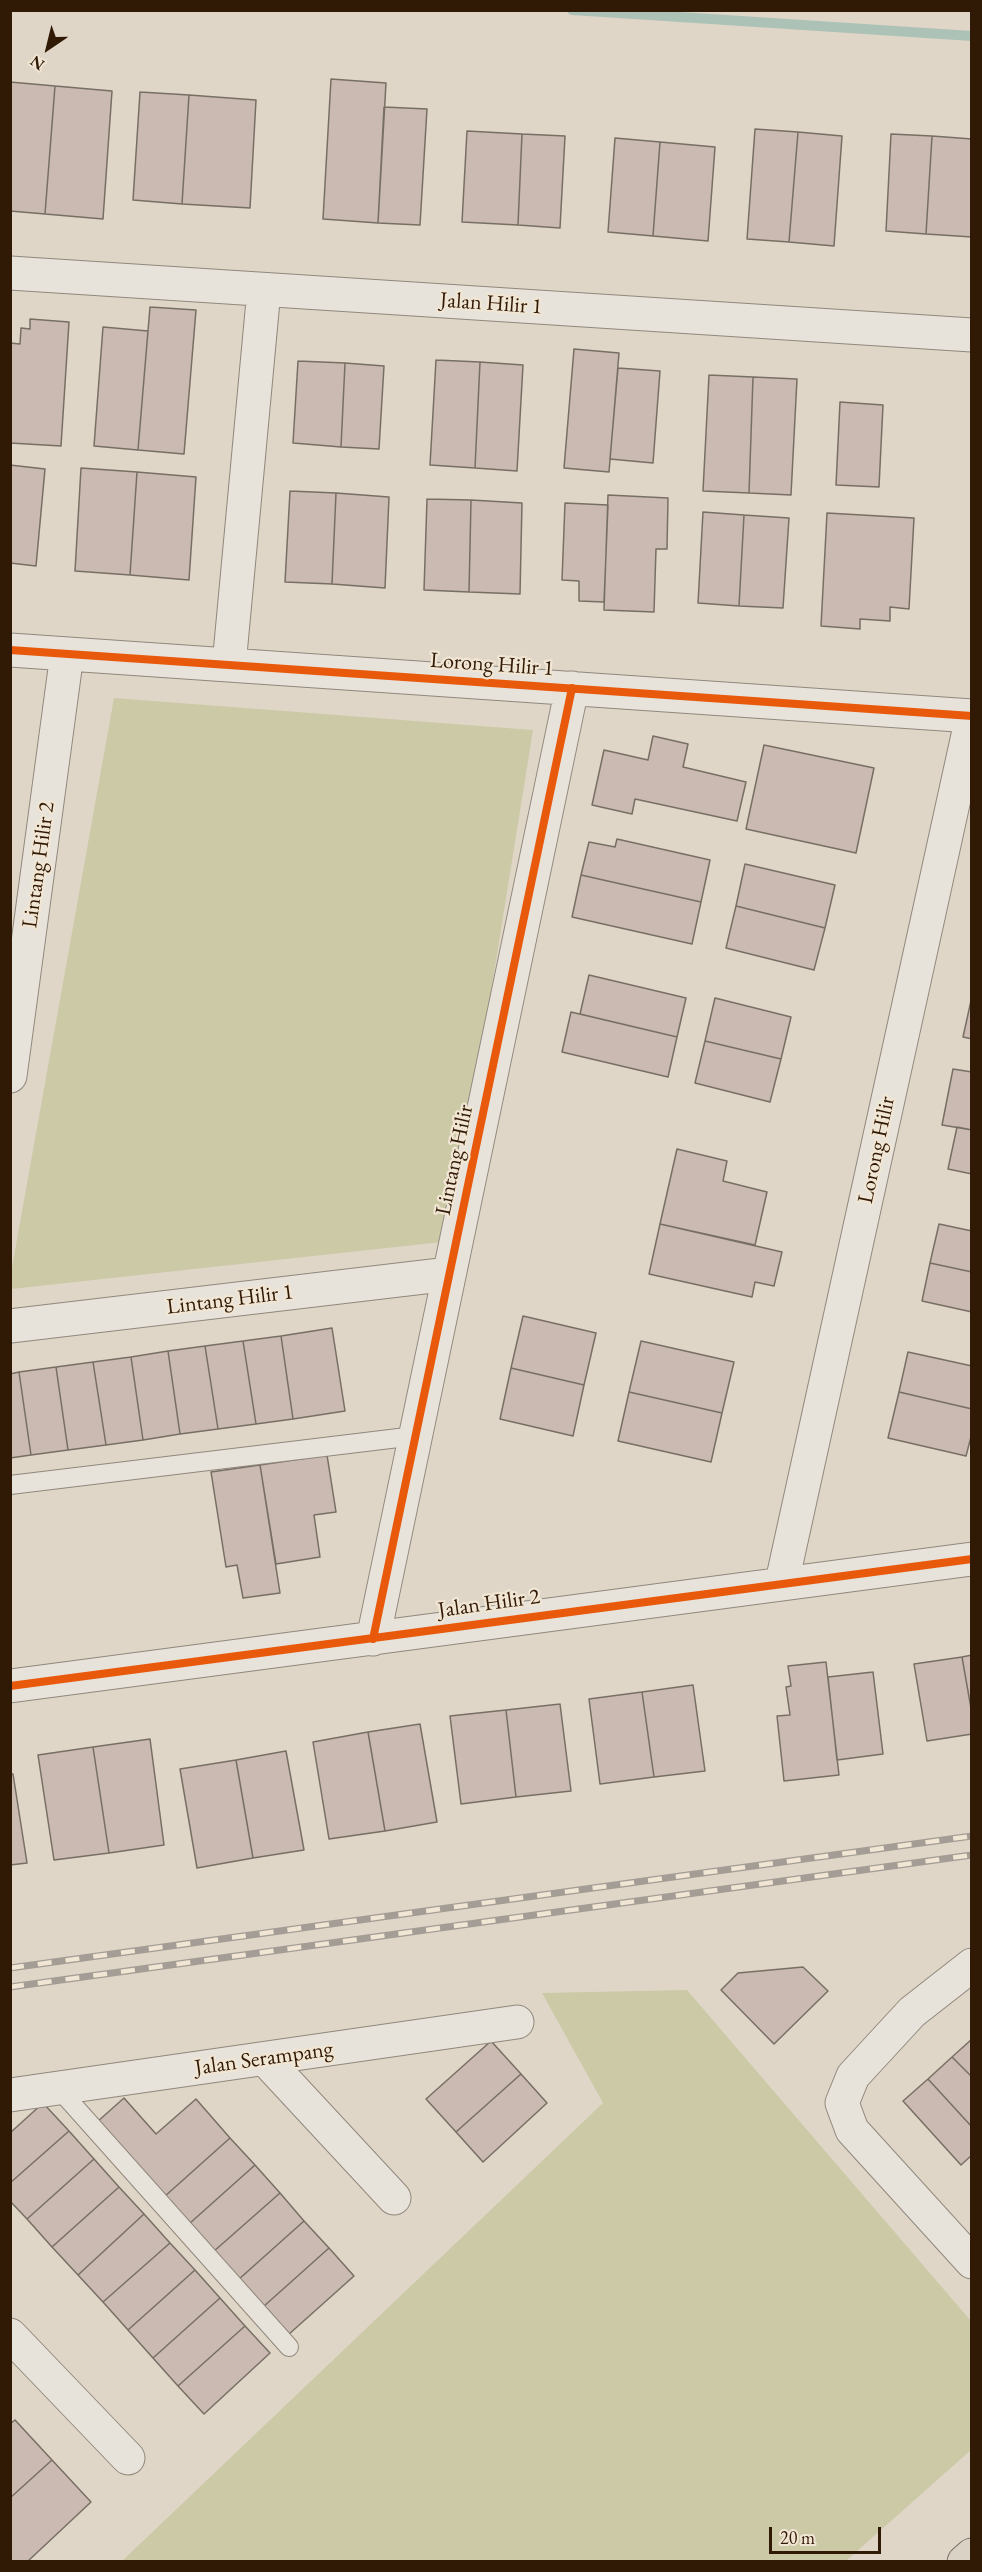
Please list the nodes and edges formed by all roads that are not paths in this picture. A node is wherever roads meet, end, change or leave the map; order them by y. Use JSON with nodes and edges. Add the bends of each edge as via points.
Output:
{"nodes":[{"id":1,"x":10,"y":273,"type":"edge"},
{"id":2,"x":264,"y":290,"type":"junction"},
{"id":3,"x":972,"y":335,"type":"edge"},
{"id":4,"x":10,"y":650,"type":"edge"},
{"id":5,"x":67,"y":654,"type":"junction"},
{"id":6,"x":229,"y":665,"type":"junction"},
{"id":7,"x":572,"y":688,"type":"junction"},
{"id":8,"x":972,"y":716,"type":"edge"},
{"id":9,"x":10,"y":1076,"type":"edge"},
{"id":10,"x":449,"y":1274,"type":"junction"},
{"id":11,"x":10,"y":1326,"type":"edge"},
{"id":12,"x":415,"y":1436,"type":"junction"},
{"id":13,"x":10,"y":1485,"type":"edge"},
{"id":14,"x":972,"y":1559,"type":"edge"},
{"id":15,"x":782,"y":1582,"type":"junction"},
{"id":16,"x":373,"y":1639,"type":"junction"},
{"id":17,"x":10,"y":1686,"type":"edge"},
{"id":18,"x":972,"y":1965,"type":"edge"},
{"id":19,"x":517,"y":2022,"type":"dead end"},
{"id":20,"x":265,"y":2059,"type":"junction"},
{"id":21,"x":58,"y":2088,"type":"junction"},
{"id":22,"x":10,"y":2095,"type":"edge"},
{"id":23,"x":394,"y":2198,"type":"dead end"},
{"id":24,"x":972,"y":2262,"type":"edge"},
{"id":25,"x":10,"y":2335,"type":"edge"},
{"id":26,"x":289,"y":2347,"type":"dead end"},
{"id":27,"x":128,"y":2458,"type":"dead end"},
{"id":28,"x":972,"y":2555,"type":"edge"},
{"id":29,"x":964,"y":2562,"type":"edge"}],
"edges":[{"from":1,"to":2,"type":"street","name":"Jalan Hilir 1"},
{"from":2,"to":3,"type":"street","name":"Jalan Hilir 1"},
{"from":2,"to":6,"type":"street"},
{"from":4,"to":5,"type":"street","name":"Lorong Hilir 1"},
{"from":5,"to":6,"type":"street","name":"Lorong Hilir 1"},
{"from":5,"to":9,"type":"street","name":"Lintang Hilir 2"},
{"from":6,"to":7,"type":"street","name":"Lorong Hilir 1"},
{"from":7,"to":8,"type":"street","name":"Lorong Hilir 1"},
{"from":7,"to":10,"type":"street","name":"Lintang Hilir"},
{"from":8,"to":15,"type":"street","name":"Lorong Hilir"},
{"from":10,"to":11,"type":"street","name":"Lintang Hilir 1"},
{"from":10,"to":12,"type":"street","name":"Lintang Hilir"},
{"from":12,"to":13,"type":"lane"},
{"from":12,"to":16,"type":"street","name":"Lintang Hilir"},
{"from":14,"to":15,"type":"street","name":"Jalan Hilir 2"},
{"from":15,"to":16,"type":"street","name":"Jalan Hilir 2"},
{"from":16,"to":17,"type":"street","name":"Jalan Hilir 2"},
{"from":18,"to":24,"type":"street","via":[[912,2012],[853,2076],[842,2103],[852,2130]]},
{"from":19,"to":20,"type":"street","name":"Jalan Serampang"},
{"from":20,"to":21,"type":"street","name":"Jalan Serampang"},
{"from":20,"to":23,"type":"street"},
{"from":21,"to":22,"type":"street","name":"Jalan Serampang"},
{"from":21,"to":26,"type":"lane"},
{"from":25,"to":27,"type":"street"},
{"from":28,"to":29,"type":"main road"}]}
